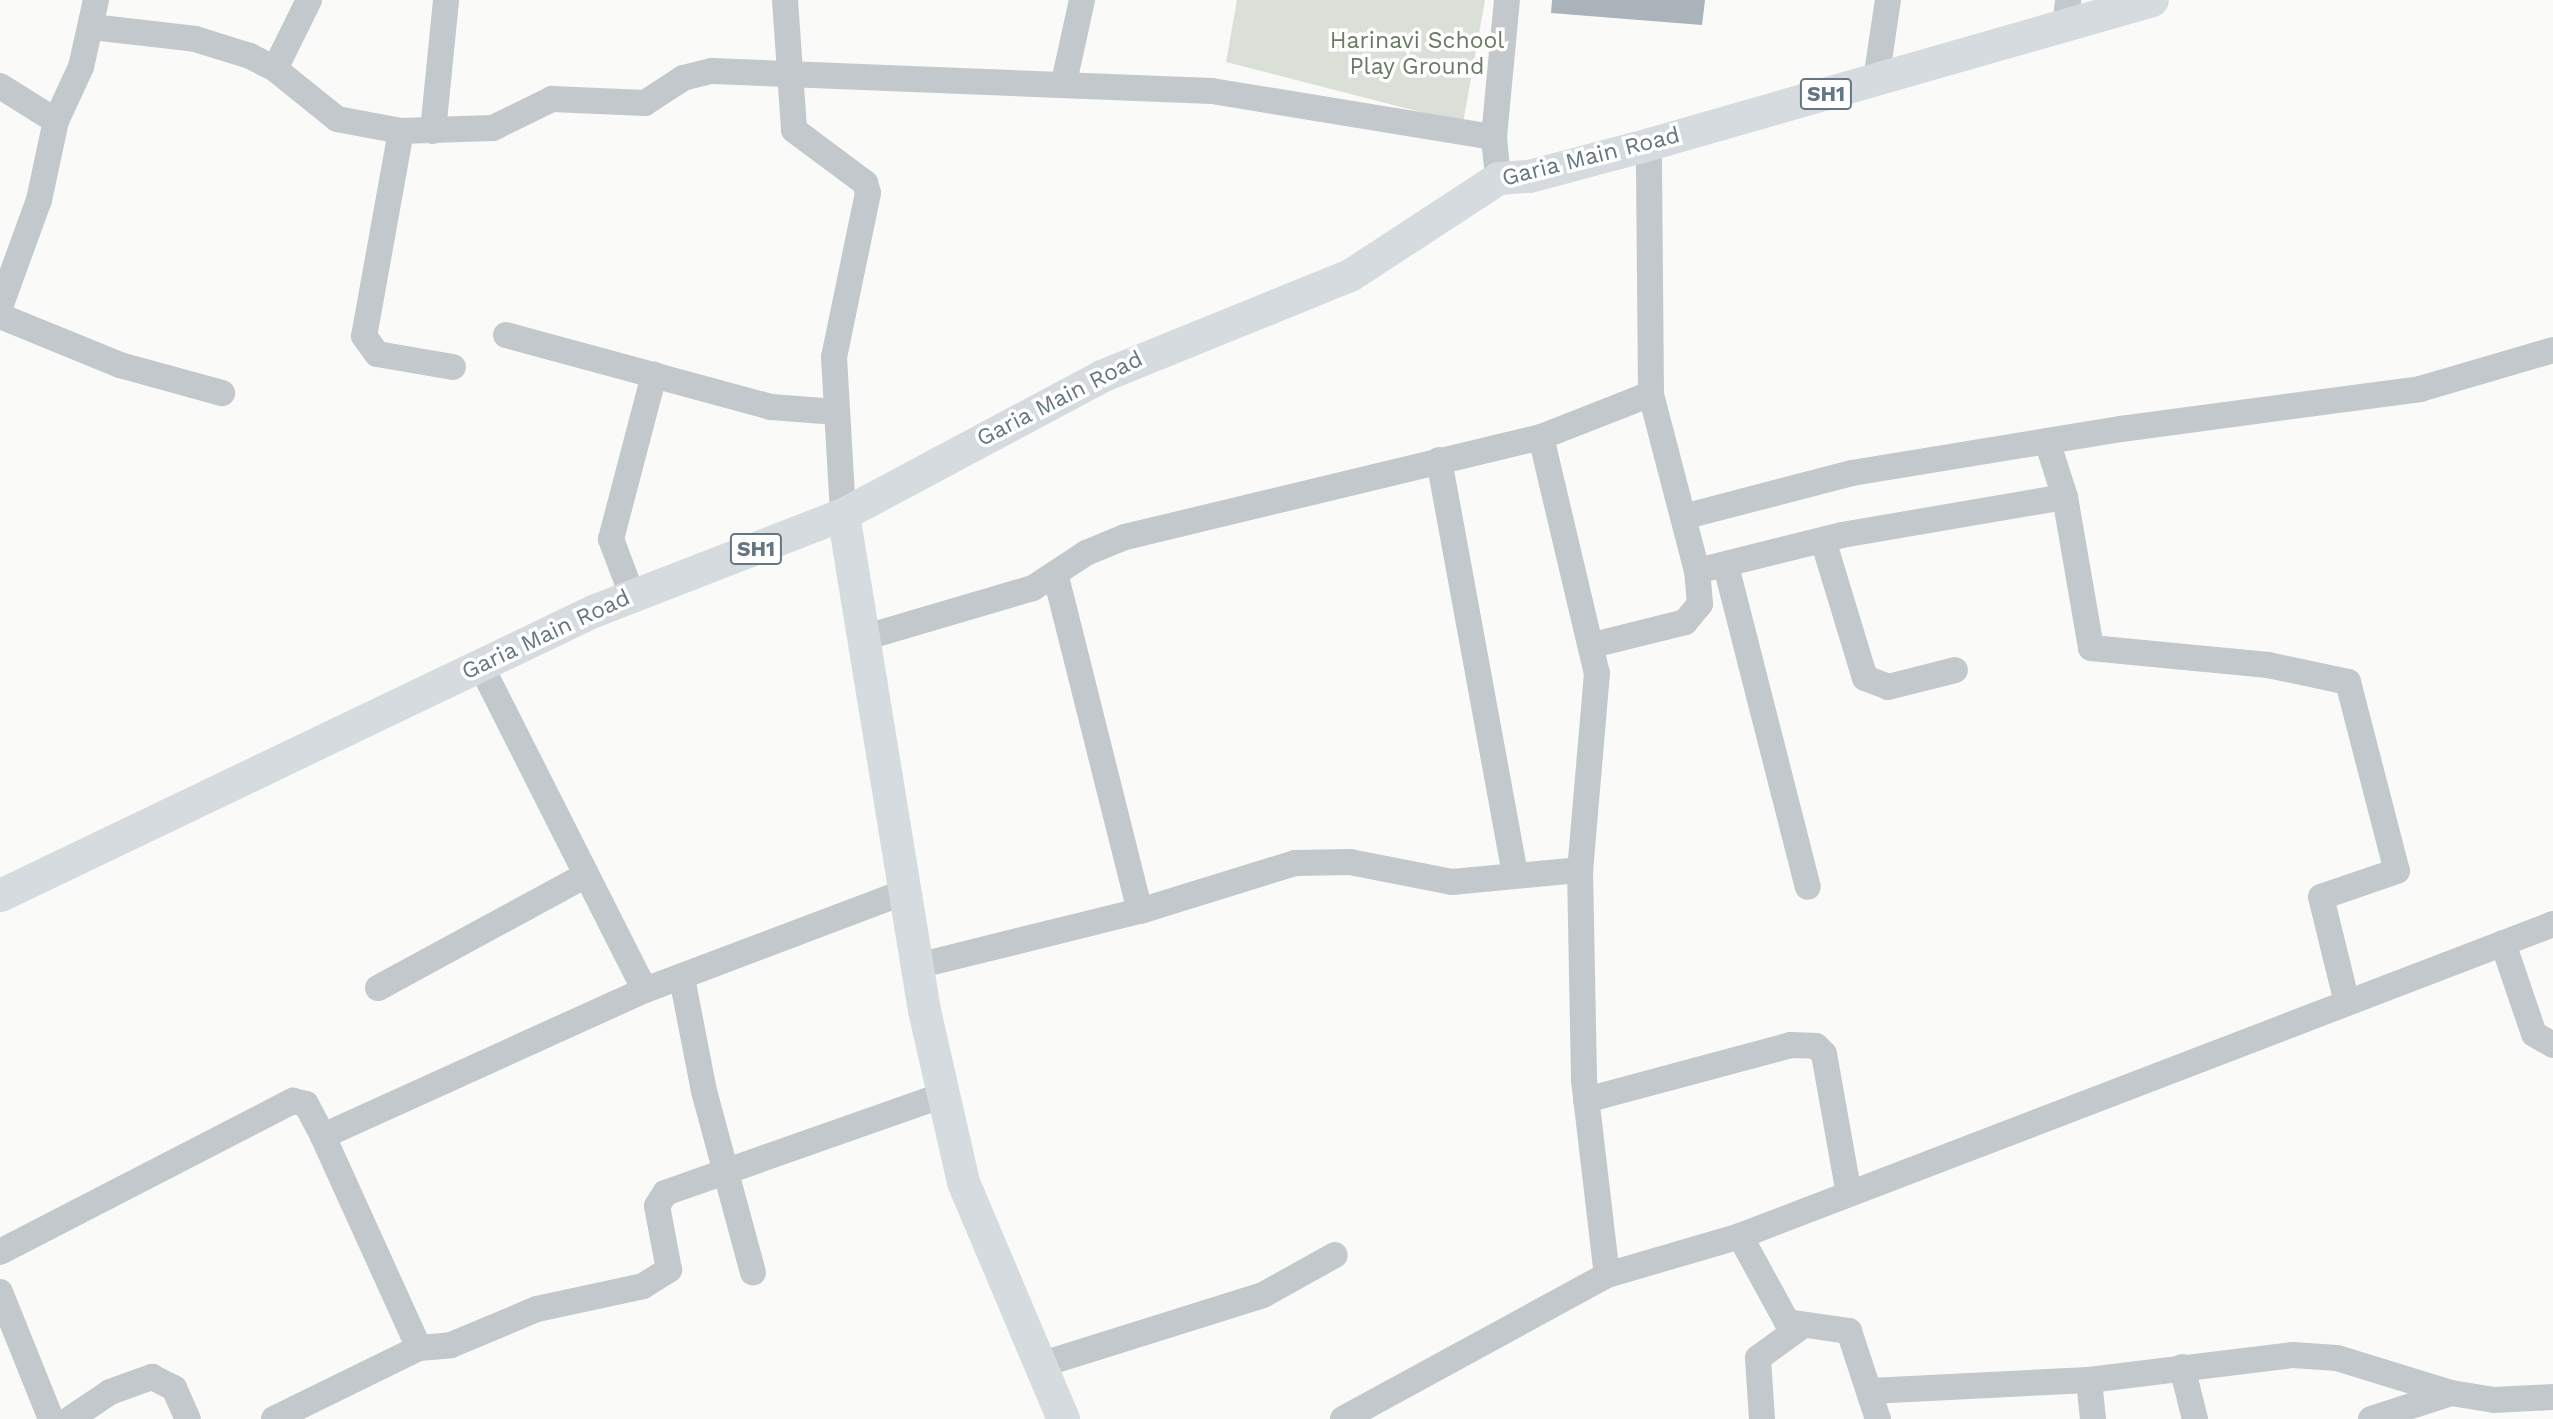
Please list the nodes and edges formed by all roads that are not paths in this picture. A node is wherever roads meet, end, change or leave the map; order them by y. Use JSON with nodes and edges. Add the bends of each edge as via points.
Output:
{"nodes":[{"id":1,"x":96,"y":0,"type":"edge"},
{"id":2,"x":309,"y":0,"type":"edge"},
{"id":3,"x":446,"y":0,"type":"edge"},
{"id":4,"x":785,"y":0,"type":"edge"},
{"id":5,"x":1082,"y":0,"type":"edge"},
{"id":6,"x":1507,"y":0,"type":"edge"},
{"id":7,"x":1888,"y":0,"type":"edge"},
{"id":8,"x":2152,"y":0,"type":"edge"},
{"id":9,"x":2066,"y":13,"type":"edge"},
{"id":10,"x":92,"y":27,"type":"junction"},
{"id":11,"x":275,"y":69,"type":"junction"},
{"id":12,"x":788,"y":78,"type":"junction"},
{"id":13,"x":1876,"y":80,"type":"junction"},
{"id":14,"x":1064,"y":82,"type":"junction"},
{"id":15,"x":0,"y":86,"type":"edge"},
{"id":16,"x":56,"y":121,"type":"junction"},
{"id":17,"x":401,"y":131,"type":"junction"},
{"id":18,"x":433,"y":131,"type":"junction"},
{"id":19,"x":1494,"y":136,"type":"junction"},
{"id":20,"x":1649,"y":144,"type":"junction"},
{"id":21,"x":1498,"y":178,"type":"junction"},
{"id":22,"x":0,"y":307,"type":"edge"},
{"id":23,"x":0,"y":316,"type":"edge"},
{"id":24,"x":506,"y":335,"type":"dead end"},
{"id":25,"x":2553,"y":350,"type":"edge"},
{"id":26,"x":453,"y":367,"type":"dead end"},
{"id":27,"x":654,"y":375,"type":"junction"},
{"id":28,"x":222,"y":393,"type":"dead end"},
{"id":29,"x":1651,"y":394,"type":"junction"},
{"id":30,"x":837,"y":412,"type":"junction"},
{"id":31,"x":1541,"y":437,"type":"junction"},
{"id":32,"x":2046,"y":441,"type":"junction"},
{"id":33,"x":1439,"y":460,"type":"junction"},
{"id":34,"x":2065,"y":497,"type":"junction"},
{"id":35,"x":843,"y":514,"type":"junction"},
{"id":36,"x":1684,"y":517,"type":"junction"},
{"id":37,"x":1823,"y":540,"type":"junction"},
{"id":38,"x":1726,"y":566,"type":"junction"},
{"id":39,"x":1697,"y":571,"type":"junction"},
{"id":40,"x":1056,"y":577,"type":"junction"},
{"id":41,"x":632,"y":595,"type":"junction"},
{"id":42,"x":863,"y":638,"type":"junction"},
{"id":43,"x":1593,"y":645,"type":"junction"},
{"id":44,"x":481,"y":666,"type":"junction"},
{"id":45,"x":1955,"y":670,"type":"dead end"},
{"id":46,"x":1580,"y":870,"type":"junction"},
{"id":47,"x":586,"y":875,"type":"junction"},
{"id":48,"x":1515,"y":875,"type":"junction"},
{"id":49,"x":1808,"y":887,"type":"dead end"},
{"id":50,"x":904,"y":892,"type":"junction"},
{"id":51,"x":0,"y":895,"type":"edge"},
{"id":52,"x":1140,"y":911,"type":"junction"},
{"id":53,"x":2553,"y":924,"type":"edge"},
{"id":54,"x":2503,"y":943,"type":"junction"},
{"id":55,"x":917,"y":966,"type":"junction"},
{"id":56,"x":682,"y":978,"type":"junction"},
{"id":57,"x":378,"y":988,"type":"dead end"},
{"id":58,"x":645,"y":990,"type":"junction"},
{"id":59,"x":2347,"y":1003,"type":"junction"},
{"id":60,"x":2553,"y":1045,"type":"edge"},
{"id":61,"x":943,"y":1095,"type":"junction"},
{"id":62,"x":1586,"y":1100,"type":"junction"},
{"id":63,"x":323,"y":1136,"type":"junction"},
{"id":64,"x":724,"y":1170,"type":"junction"},
{"id":65,"x":1849,"y":1194,"type":"junction"},
{"id":66,"x":1740,"y":1236,"type":"junction"},
{"id":67,"x":0,"y":1252,"type":"edge"},
{"id":68,"x":1335,"y":1255,"type":"dead end"},
{"id":69,"x":753,"y":1272,"type":"dead end"},
{"id":70,"x":1607,"y":1275,"type":"junction"},
{"id":71,"x":0,"y":1293,"type":"edge"},
{"id":72,"x":1802,"y":1326,"type":"junction"},
{"id":73,"x":419,"y":1348,"type":"junction"},
{"id":74,"x":1040,"y":1366,"type":"junction"},
{"id":75,"x":2182,"y":1367,"type":"junction"},
{"id":76,"x":2089,"y":1380,"type":"junction"},
{"id":77,"x":1870,"y":1391,"type":"junction"},
{"id":78,"x":2451,"y":1393,"type":"junction"},
{"id":79,"x":2553,"y":1397,"type":"edge"},
{"id":80,"x":51,"y":1419,"type":"edge"},
{"id":81,"x":70,"y":1419,"type":"edge"},
{"id":82,"x":188,"y":1419,"type":"edge"},
{"id":83,"x":274,"y":1419,"type":"edge"},
{"id":84,"x":1063,"y":1419,"type":"edge"},
{"id":85,"x":1343,"y":1419,"type":"edge"},
{"id":86,"x":1762,"y":1419,"type":"edge"},
{"id":87,"x":1878,"y":1419,"type":"edge"},
{"id":88,"x":2093,"y":1419,"type":"edge"},
{"id":89,"x":2195,"y":1419,"type":"edge"},
{"id":90,"x":2371,"y":1419,"type":"edge"}],
"edges":[{"from":1,"to":10,"type":"street"},
{"from":2,"to":11,"type":"street"},
{"from":3,"to":18,"type":"street"},
{"from":4,"to":12,"type":"street"},
{"from":5,"to":14,"type":"street"},
{"from":6,"to":19,"type":"street"},
{"from":7,"to":13,"type":"street"},
{"from":8,"to":9,"type":"main road","name":"Garia Main Road","number":"SH1"},
{"from":9,"to":13,"type":"main road","name":"Garia Main Road","number":"SH1"},
{"from":10,"to":11,"type":"street","via":[[195,39]]},
{"from":10,"to":16,"type":"street"},
{"from":11,"to":17,"type":"street","via":[[337,119]]},
{"from":12,"to":14,"type":"street"},
{"from":12,"to":18,"type":"street","via":[[698,72],[645,103],[552,99],[492,128]]},
{"from":12,"to":30,"type":"street","via":[[794,131],[865,183],[868,193],[838,327]]},
{"from":13,"to":20,"type":"main road","name":"Garia Main Road","number":"SH1"},
{"from":14,"to":19,"type":"street","via":[[1212,91]]},
{"from":15,"to":16,"type":"street"},
{"from":16,"to":22,"type":"street","via":[[35,212]]},
{"from":17,"to":18,"type":"street"},
{"from":17,"to":26,"type":"street","via":[[364,336],[377,354]]},
{"from":19,"to":21,"type":"street"},
{"from":20,"to":21,"type":"main road","name":"Garia Main Road","number":"SH1","via":[[1529,176]]},
{"from":20,"to":29,"type":"street"},
{"from":21,"to":35,"type":"main road","name":"Garia Main Road","number":"SH1","via":[[1350,275],[1101,376]]},
{"from":23,"to":28,"type":"street","via":[[120,365]]},
{"from":24,"to":27,"type":"street"},
{"from":25,"to":32,"type":"street","via":[[2420,389]]},
{"from":27,"to":30,"type":"street","via":[[771,407]]},
{"from":27,"to":41,"type":"street","via":[[611,539]]},
{"from":29,"to":31,"type":"street"},
{"from":29,"to":36,"type":"street"},
{"from":30,"to":35,"type":"street"},
{"from":31,"to":33,"type":"street"},
{"from":31,"to":43,"type":"street"},
{"from":32,"to":34,"type":"street"},
{"from":32,"to":36,"type":"street","via":[[1852,473]]},
{"from":33,"to":40,"type":"street","via":[[1125,537],[1086,553]]},
{"from":33,"to":48,"type":"street"},
{"from":34,"to":37,"type":"street"},
{"from":34,"to":59,"type":"street","via":[[2091,648],[2268,664],[2348,682],[2397,871],[2322,897]]},
{"from":35,"to":41,"type":"main road","name":"Garia Main Road","number":"SH1"},
{"from":35,"to":42,"type":"main road"},
{"from":36,"to":39,"type":"street"},
{"from":37,"to":38,"type":"street"},
{"from":37,"to":45,"type":"street","via":[[1865,678],[1888,687]]},
{"from":38,"to":39,"type":"street"},
{"from":38,"to":49,"type":"street"},
{"from":39,"to":43,"type":"street","via":[[1700,604],[1685,622]]},
{"from":40,"to":42,"type":"street"},
{"from":40,"to":52,"type":"street"},
{"from":41,"to":44,"type":"main road","name":"Garia Main Road","number":"SH1"},
{"from":42,"to":50,"type":"main road"},
{"from":43,"to":46,"type":"street","via":[[1598,698]]},
{"from":44,"to":47,"type":"street"},
{"from":44,"to":51,"type":"main road","name":"Garia Main Road","number":"SH1"},
{"from":46,"to":48,"type":"street"},
{"from":46,"to":62,"type":"street"},
{"from":47,"to":57,"type":"street"},
{"from":47,"to":58,"type":"street"},
{"from":48,"to":52,"type":"street","via":[[1452,882],[1350,862],[1295,863]]},
{"from":50,"to":55,"type":"main road"},
{"from":50,"to":56,"type":"street"},
{"from":52,"to":55,"type":"street"},
{"from":53,"to":54,"type":"street"},
{"from":54,"to":59,"type":"street"},
{"from":54,"to":60,"type":"street","via":[[2534,1034]]},
{"from":55,"to":61,"type":"main road"},
{"from":56,"to":58,"type":"street"},
{"from":56,"to":64,"type":"street"},
{"from":58,"to":63,"type":"street"},
{"from":59,"to":65,"type":"street"},
{"from":61,"to":64,"type":"street"},
{"from":61,"to":74,"type":"main road","via":[[963,1182]]},
{"from":62,"to":65,"type":"street","via":[[1791,1045],[1816,1046],[1824,1054]]},
{"from":62,"to":70,"type":"street"},
{"from":63,"to":67,"type":"street","via":[[306,1104],[293,1101]]},
{"from":63,"to":73,"type":"street"},
{"from":64,"to":69,"type":"street"},
{"from":64,"to":73,"type":"street","via":[[666,1193],[657,1206],[669,1270],[643,1286],[537,1309],[451,1345]]},
{"from":65,"to":66,"type":"street"},
{"from":66,"to":70,"type":"street"},
{"from":66,"to":72,"type":"street","via":[[1777,1311]]},
{"from":68,"to":74,"type":"street","via":[[1263,1295]]},
{"from":70,"to":85,"type":"street"},
{"from":71,"to":80,"type":"street"},
{"from":72,"to":77,"type":"street","via":[[1849,1331]]},
{"from":72,"to":86,"type":"street","via":[[1758,1358]]},
{"from":73,"to":83,"type":"street"},
{"from":74,"to":84,"type":"main road"},
{"from":75,"to":76,"type":"street"},
{"from":75,"to":78,"type":"street","via":[[2293,1355],[2337,1358]]},
{"from":75,"to":89,"type":"street"},
{"from":76,"to":77,"type":"street"},
{"from":76,"to":88,"type":"street"},
{"from":77,"to":87,"type":"street"},
{"from":78,"to":79,"type":"street","via":[[2494,1400]]},
{"from":78,"to":90,"type":"street"},
{"from":81,"to":82,"type":"street","via":[[110,1392],[152,1377],[174,1388]]}]}
